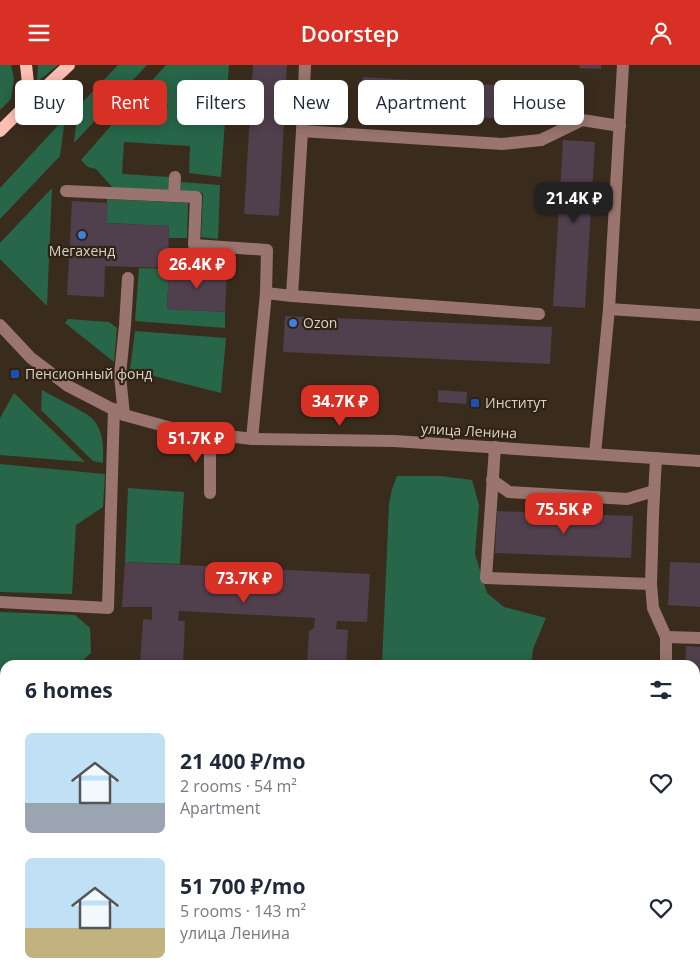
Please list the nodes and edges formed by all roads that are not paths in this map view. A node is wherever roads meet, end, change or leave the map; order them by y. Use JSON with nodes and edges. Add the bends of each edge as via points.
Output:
{"nodes":[{"id":1,"x":26,"y":65,"type":"edge"},
{"id":2,"x":69,"y":65,"type":"edge"},
{"id":3,"x":305,"y":65,"type":"edge"},
{"id":4,"x":623,"y":65,"type":"edge"},
{"id":5,"x":28,"y":80,"type":"edge"},
{"id":6,"x":53,"y":80,"type":"edge"},
{"id":7,"x":15,"y":116,"type":"edge"},
{"id":8,"x":620,"y":126,"type":"junction"},
{"id":9,"x":0,"y":131,"type":"edge"},
{"id":10,"x":302,"y":131,"type":"junction"},
{"id":11,"x":175,"y":177,"type":"dead end"},
{"id":12,"x":66,"y":191,"type":"dead end"},
{"id":13,"x":174,"y":196,"type":"junction"},
{"id":14,"x":128,"y":278,"type":"dead end"},
{"id":15,"x":266,"y":293,"type":"junction"},
{"id":16,"x":292,"y":296,"type":"junction"},
{"id":17,"x":609,"y":309,"type":"junction"},
{"id":18,"x":539,"y":314,"type":"dead end"},
{"id":19,"x":700,"y":315,"type":"edge"},
{"id":20,"x":0,"y":325,"type":"edge"},
{"id":21,"x":119,"y":412,"type":"junction"},
{"id":22,"x":210,"y":434,"type":"junction"},
{"id":23,"x":252,"y":439,"type":"junction"},
{"id":24,"x":495,"y":447,"type":"junction"},
{"id":25,"x":595,"y":454,"type":"junction"},
{"id":26,"x":656,"y":458,"type":"junction"},
{"id":27,"x":700,"y":461,"type":"edge"},
{"id":28,"x":492,"y":480,"type":"junction"},
{"id":29,"x":654,"y":491,"type":"junction"},
{"id":30,"x":210,"y":493,"type":"dead end"},
{"id":31,"x":651,"y":584,"type":"junction"},
{"id":32,"x":0,"y":602,"type":"edge"},
{"id":33,"x":666,"y":637,"type":"junction"},
{"id":34,"x":700,"y":638,"type":"edge"},
{"id":35,"x":666,"y":660,"type":"edge"}],
"edges":[{"from":1,"to":5,"type":"main road"},
{"from":2,"to":6,"type":"main road"},
{"from":3,"to":10,"type":"street"},
{"from":4,"to":8,"type":"street"},
{"from":7,"to":9,"type":"main road"},
{"from":8,"to":10,"type":"street","via":[[582,121],[541,140],[502,144]]},
{"from":8,"to":17,"type":"street"},
{"from":10,"to":16,"type":"street"},
{"from":11,"to":13,"type":"street"},
{"from":12,"to":13,"type":"street"},
{"from":13,"to":15,"type":"street","via":[[196,197],[194,245],[267,250]]},
{"from":14,"to":21,"type":"street"},
{"from":15,"to":16,"type":"street"},
{"from":15,"to":23,"type":"street"},
{"from":16,"to":18,"type":"street"},
{"from":17,"to":19,"type":"street"},
{"from":17,"to":25,"type":"street"},
{"from":20,"to":21,"type":"street","name":"улица Ленина","via":[[31,358],[68,386]]},
{"from":21,"to":22,"type":"street","name":"улица Ленина","via":[[178,431]]},
{"from":21,"to":32,"type":"street","via":[[108,608]]},
{"from":22,"to":23,"type":"street","name":"улица Ленина"},
{"from":22,"to":30,"type":"street"},
{"from":23,"to":24,"type":"street","name":"улица Ленина","via":[[394,441]]},
{"from":24,"to":25,"type":"street","name":"улица Ленина"},
{"from":24,"to":28,"type":"street"},
{"from":25,"to":26,"type":"street","name":"улица Ленина"},
{"from":26,"to":27,"type":"street","name":"улица Ленина"},
{"from":26,"to":29,"type":"street"},
{"from":28,"to":29,"type":"street","via":[[509,492],[627,499]]},
{"from":28,"to":31,"type":"street","via":[[486,578]]},
{"from":29,"to":31,"type":"street"},
{"from":31,"to":33,"type":"street","via":[[654,608]]},
{"from":33,"to":34,"type":"street"},
{"from":33,"to":35,"type":"street"}]}
